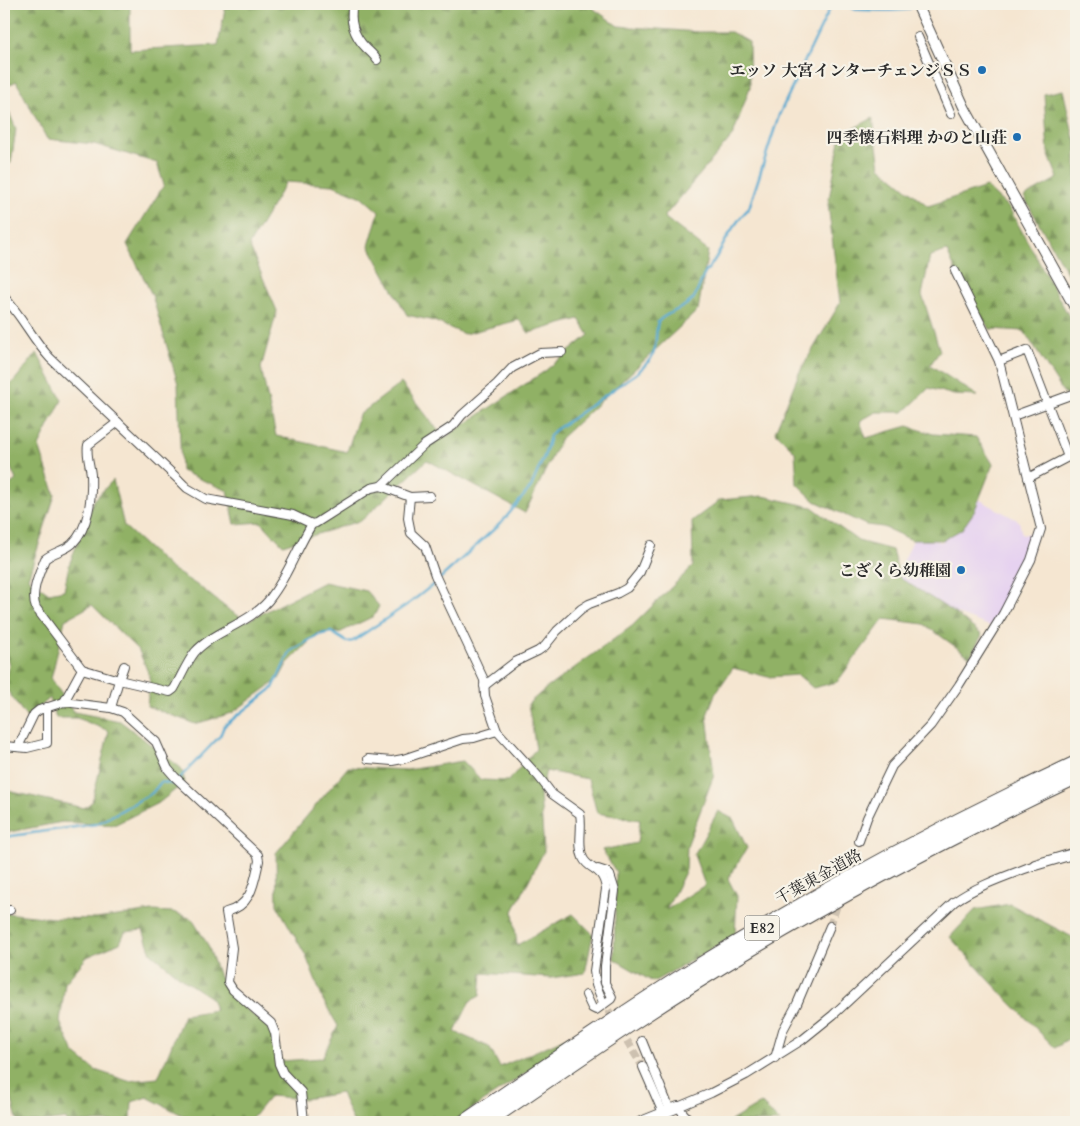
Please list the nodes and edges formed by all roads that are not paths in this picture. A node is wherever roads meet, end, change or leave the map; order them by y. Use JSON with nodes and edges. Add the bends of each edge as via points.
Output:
{"nodes":[{"id":1,"x":353,"y":4,"type":"edge"},
{"id":2,"x":917,"y":4,"type":"edge"},
{"id":3,"x":932,"y":38,"type":"junction"},
{"id":4,"x":377,"y":60,"type":"dead end"},
{"id":5,"x":962,"y":104,"type":"junction"},
{"id":6,"x":947,"y":105,"type":"junction"},
{"id":7,"x":951,"y":114,"type":"dead end"},
{"id":8,"x":956,"y":271,"type":"dead end"},
{"id":9,"x":4,"y":298,"type":"edge"},
{"id":10,"x":1076,"y":309,"type":"edge"},
{"id":11,"x":562,"y":352,"type":"dead end"},
{"id":12,"x":998,"y":361,"type":"junction"},
{"id":13,"x":1076,"y":393,"type":"edge"},
{"id":14,"x":1048,"y":404,"type":"junction"},
{"id":15,"x":1013,"y":416,"type":"junction"},
{"id":16,"x":118,"y":422,"type":"junction"},
{"id":17,"x":1072,"y":457,"type":"edge"},
{"id":18,"x":1028,"y":478,"type":"junction"},
{"id":19,"x":381,"y":486,"type":"junction"},
{"id":20,"x":430,"y":496,"type":"dead end"},
{"id":21,"x":410,"y":497,"type":"junction"},
{"id":22,"x":312,"y":524,"type":"junction"},
{"id":23,"x":651,"y":545,"type":"dead end"},
{"id":24,"x":124,"y":666,"type":"dead end"},
{"id":25,"x":82,"y":669,"type":"junction"},
{"id":26,"x":119,"y":680,"type":"junction"},
{"id":27,"x":484,"y":686,"type":"junction"},
{"id":28,"x":64,"y":702,"type":"junction"},
{"id":29,"x":47,"y":707,"type":"junction"},
{"id":30,"x":111,"y":708,"type":"junction"},
{"id":31,"x":497,"y":731,"type":"junction"},
{"id":32,"x":4,"y":746,"type":"edge"},
{"id":33,"x":18,"y":747,"type":"junction"},
{"id":34,"x":368,"y":759,"type":"dead end"},
{"id":35,"x":1076,"y":763,"type":"edge"},
{"id":36,"x":1076,"y":778,"type":"edge"},
{"id":37,"x":859,"y":841,"type":"tunnel mouth"},
{"id":38,"x":1076,"y":853,"type":"edge"},
{"id":39,"x":1035,"y":865,"type":"joint"},
{"id":40,"x":596,"y":869,"type":"junction"},
{"id":41,"x":830,"y":926,"type":"tunnel mouth"},
{"id":42,"x":586,"y":994,"type":"dead end"},
{"id":43,"x":602,"y":1000,"type":"tunnel mouth"},
{"id":44,"x":642,"y":1041,"type":"dead end"},
{"id":45,"x":774,"y":1058,"type":"junction"},
{"id":46,"x":643,"y":1067,"type":"tunnel mouth"},
{"id":47,"x":670,"y":1110,"type":"junction"},
{"id":48,"x":304,"y":1122,"type":"edge"},
{"id":49,"x":464,"y":1122,"type":"edge"},
{"id":50,"x":487,"y":1122,"type":"edge"},
{"id":51,"x":641,"y":1122,"type":"edge"},
{"id":52,"x":691,"y":1122,"type":"edge"}],
"edges":[{"from":1,"to":4,"type":"street","via":[[350,14],[356,37]]},
{"from":2,"to":3,"type":"street"},
{"from":3,"to":5,"type":"street"},
{"from":3,"to":6,"type":"street","via":[[919,41]]},
{"from":5,"to":6,"type":"street"},
{"from":5,"to":10,"type":"street"},
{"from":6,"to":7,"type":"street"},
{"from":8,"to":12,"type":"street"},
{"from":9,"to":16,"type":"street","via":[[40,348]]},
{"from":11,"to":19,"type":"street","via":[[540,353],[512,368],[453,426],[424,445]]},
{"from":12,"to":14,"type":"street","via":[[1027,350]]},
{"from":12,"to":15,"type":"street"},
{"from":13,"to":14,"type":"street"},
{"from":14,"to":15,"type":"street"},
{"from":14,"to":17,"type":"street"},
{"from":15,"to":18,"type":"street"},
{"from":16,"to":22,"type":"street","via":[[198,495],[299,516]]},
{"from":16,"to":25,"type":"street","via":[[88,445],[91,490],[82,531],[73,544],[45,558],[33,594],[36,608]]},
{"from":17,"to":18,"type":"street"},
{"from":18,"to":37,"type":"street","via":[[1041,529],[1031,560],[1003,614],[959,685],[931,725],[892,766]]},
{"from":19,"to":21,"type":"street"},
{"from":19,"to":22,"type":"street","via":[[371,488]]},
{"from":20,"to":21,"type":"street"},
{"from":21,"to":27,"type":"street","via":[[408,518],[411,533],[425,546]]},
{"from":22,"to":26,"type":"street","via":[[268,601],[195,652],[174,689],[170,692]]},
{"from":23,"to":27,"type":"street","via":[[640,572],[627,588],[581,609],[538,652],[515,662]]},
{"from":24,"to":26,"type":"street"},
{"from":25,"to":26,"type":"street"},
{"from":25,"to":28,"type":"street"},
{"from":26,"to":30,"type":"street"},
{"from":27,"to":31,"type":"street"},
{"from":28,"to":29,"type":"street"},
{"from":28,"to":30,"type":"street"},
{"from":29,"to":33,"type":"street","via":[[34,714]]},
{"from":29,"to":33,"type":"street","via":[[47,744]]},
{"from":30,"to":48,"type":"street","via":[[123,712],[156,742],[174,777],[258,855],[249,898],[235,910],[226,912],[232,948],[228,982],[270,1023],[283,1073],[301,1092]]},
{"from":31,"to":34,"type":"street","via":[[403,759]]},
{"from":31,"to":40,"type":"street","via":[[552,794],[580,814],[582,857]]},
{"from":32,"to":33,"type":"street"},
{"from":35,"to":49,"type":"highway","name":"千葉東金道路","number":"E82","via":[[925,837],[790,912],[642,1001]]},
{"from":36,"to":50,"type":"highway","name":"千葉東金道路","number":"E82","via":[[899,865],[756,946],[641,1018]]},
{"from":38,"to":39,"type":"street"},
{"from":39,"to":45,"type":"street","via":[[974,889],[954,902],[832,1015]]},
{"from":40,"to":42,"type":"street","via":[[607,872],[614,882],[605,966],[605,983],[612,997],[596,1010]]},
{"from":40,"to":43,"type":"street","via":[[605,880],[606,889],[594,971]]},
{"from":41,"to":45,"type":"street","via":[[783,1030]]},
{"from":44,"to":47,"type":"street"},
{"from":45,"to":47,"type":"street","via":[[720,1089]]},
{"from":46,"to":47,"type":"street"},
{"from":47,"to":51,"type":"street"},
{"from":47,"to":52,"type":"street"}]}
